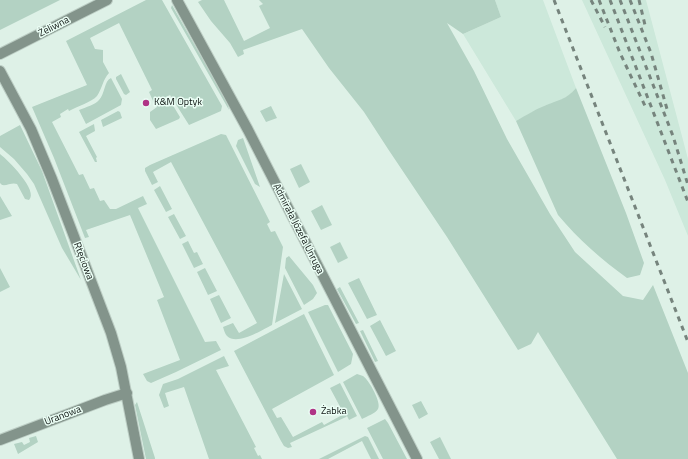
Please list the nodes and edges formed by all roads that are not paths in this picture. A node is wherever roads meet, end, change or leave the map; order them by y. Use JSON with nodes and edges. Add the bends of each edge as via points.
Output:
{"nodes":[{"id":1,"x":177,"y":0,"type":"edge"},
{"id":2,"x":104,"y":1,"type":"edge"},
{"id":3,"x":0,"y":54,"type":"edge"},
{"id":4,"x":0,"y":71,"type":"edge"},
{"id":5,"x":127,"y":393,"type":"junction"},
{"id":6,"x":0,"y":440,"type":"edge"},
{"id":7,"x":139,"y":459,"type":"edge"},
{"id":8,"x":417,"y":459,"type":"edge"}],
"edges":[{"from":1,"to":8,"type":"street","name":"Admirała Józefa Unruga","via":[[248,130]]},
{"from":2,"to":3,"type":"street","name":"Żeliwna"},
{"from":4,"to":5,"type":"street","name":"Rtęciowa","via":[[31,130],[52,179],[111,333]]},
{"from":5,"to":6,"type":"street","name":"Uranowa"},
{"from":5,"to":7,"type":"street","name":"Rtęciowa"}]}
